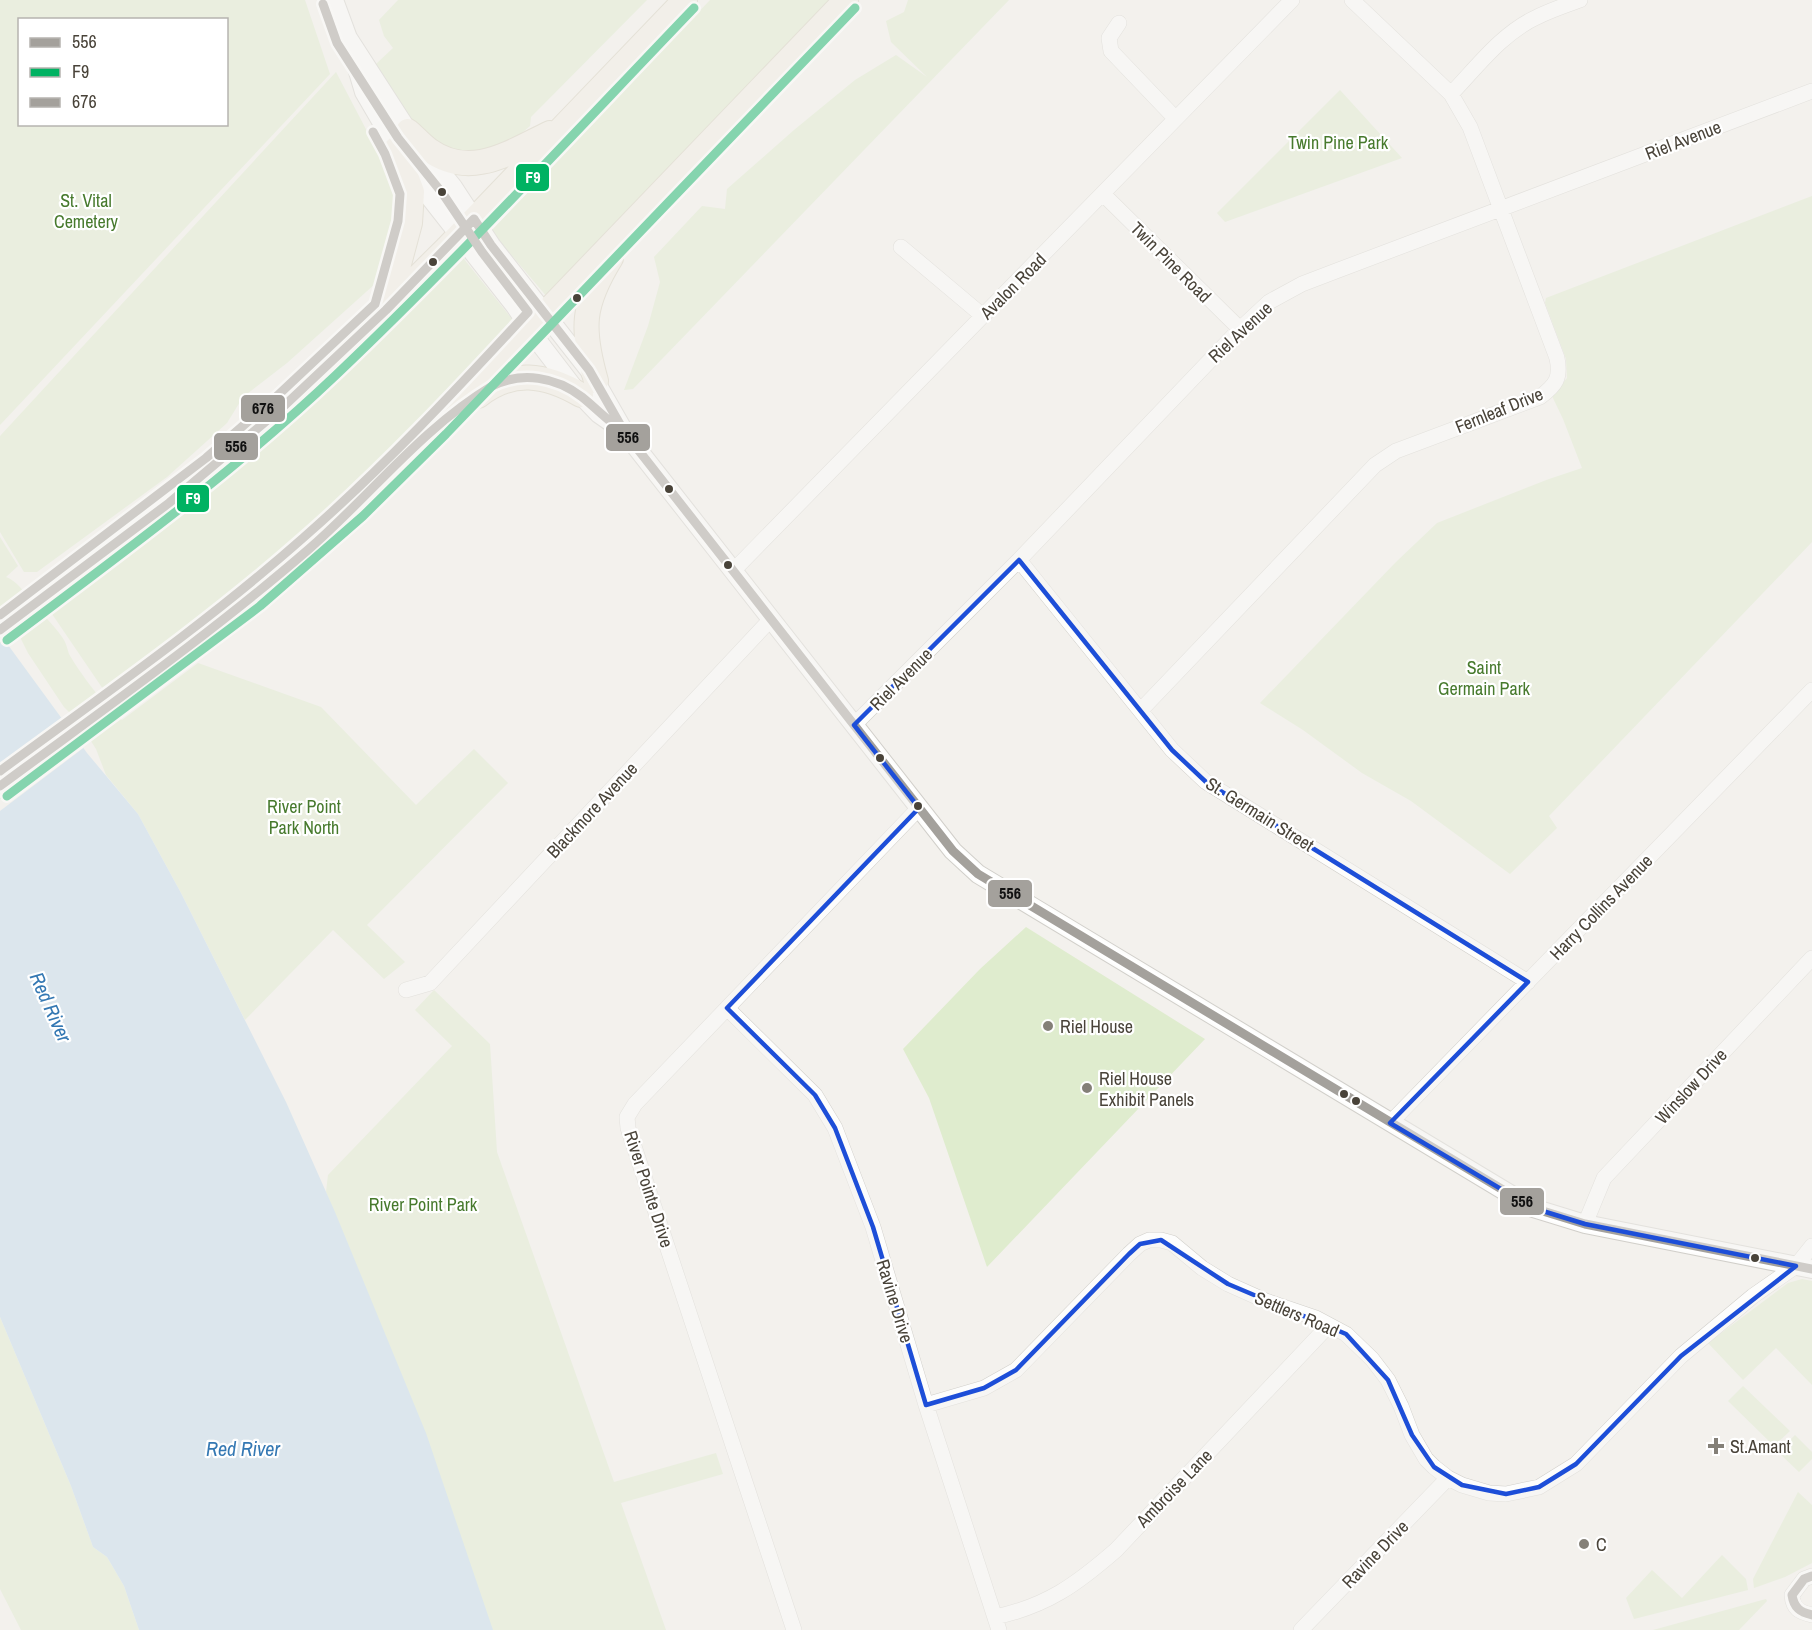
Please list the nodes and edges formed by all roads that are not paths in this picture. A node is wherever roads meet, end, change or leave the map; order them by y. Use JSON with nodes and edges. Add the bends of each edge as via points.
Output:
{"nodes":[{"id":1,"x":334,"y":0,"type":"edge"},
{"id":2,"x":686,"y":0,"type":"edge"},
{"id":3,"x":846,"y":0,"type":"edge"},
{"id":4,"x":1292,"y":0,"type":"edge"},
{"id":5,"x":1353,"y":0,"type":"edge"},
{"id":6,"x":1580,"y":0,"type":"edge"},
{"id":7,"x":1119,"y":23,"type":"dead end"},
{"id":8,"x":1812,"y":91,"type":"edge"},
{"id":9,"x":1451,"y":94,"type":"junction"},
{"id":10,"x":1175,"y":118,"type":"junction"},
{"id":11,"x":565,"y":125,"type":"junction"},
{"id":12,"x":402,"y":140,"type":"junction"},
{"id":13,"x":1103,"y":194,"type":"junction"},
{"id":14,"x":1501,"y":209,"type":"junction"},
{"id":15,"x":632,"y":223,"type":"junction"},
{"id":16,"x":466,"y":227,"type":"junction"},
{"id":17,"x":901,"y":248,"type":"dead end"},
{"id":18,"x":386,"y":310,"type":"junction"},
{"id":19,"x":983,"y":316,"type":"junction"},
{"id":20,"x":537,"y":321,"type":"junction"},
{"id":21,"x":1240,"y":329,"type":"junction"},
{"id":22,"x":588,"y":388,"type":"junction"},
{"id":23,"x":437,"y":426,"type":"junction"},
{"id":24,"x":1019,"y":560,"type":"junction"},
{"id":25,"x":733,"y":571,"type":"junction"},
{"id":26,"x":771,"y":620,"type":"junction"},
{"id":27,"x":0,"y":630,"type":"edge"},
{"id":28,"x":1812,"y":690,"type":"edge"},
{"id":29,"x":1142,"y":710,"type":"junction"},
{"id":30,"x":854,"y":725,"type":"junction"},
{"id":31,"x":0,"y":786,"type":"edge"},
{"id":32,"x":919,"y":808,"type":"junction"},
{"id":33,"x":1812,"y":958,"type":"edge"},
{"id":34,"x":1528,"y":982,"type":"junction"},
{"id":35,"x":406,"y":990,"type":"dead end"},
{"id":36,"x":727,"y":1008,"type":"junction"},
{"id":37,"x":1390,"y":1123,"type":"junction"},
{"id":38,"x":1584,"y":1224,"type":"junction"},
{"id":39,"x":1812,"y":1246,"type":"edge"},
{"id":40,"x":1804,"y":1267,"type":"edge"},
{"id":41,"x":1329,"y":1325,"type":"junction"},
{"id":42,"x":926,"y":1405,"type":"junction"},
{"id":43,"x":1448,"y":1478,"type":"junction"},
{"id":44,"x":1812,"y":1576,"type":"edge"},
{"id":45,"x":1812,"y":1616,"type":"edge"},
{"id":46,"x":997,"y":1623,"type":"edge"},
{"id":47,"x":794,"y":1630,"type":"edge"},
{"id":48,"x":1301,"y":1630,"type":"edge"}],
"edges":[{"from":1,"to":12,"type":"street","via":[[348,38]]},
{"from":2,"to":11,"type":"main road"},
{"from":3,"to":15,"type":"main road"},
{"from":4,"to":10,"type":"street","name":"Avalon Road"},
{"from":5,"to":9,"type":"street","name":"Fernleaf Drive"},
{"from":6,"to":9,"type":"street","via":[[1536,17],[1513,32]]},
{"from":7,"to":10,"type":"street","via":[[1109,38],[1111,51]]},
{"from":8,"to":14,"type":"street","name":"Riel Avenue"},
{"from":9,"to":14,"type":"street","name":"Fernleaf Drive","via":[[1470,127]]},
{"from":10,"to":13,"type":"street","name":"Avalon Road"},
{"from":11,"to":12,"type":"main road","via":[[496,159],[472,164]]},
{"from":11,"to":16,"type":"main road"},
{"from":12,"to":16,"type":"street","via":[[453,188]]},
{"from":12,"to":16,"type":"street","via":[[412,176]]},
{"from":12,"to":18,"type":"main road","via":[[412,192],[410,224]]},
{"from":13,"to":19,"type":"street","name":"Avalon Road"},
{"from":13,"to":21,"type":"street","name":"Twin Pine Road"},
{"from":14,"to":21,"type":"street","name":"Riel Avenue","via":[[1302,284],[1269,302]]},
{"from":14,"to":29,"type":"street","name":"Fernleaf Drive","via":[[1557,358],[1560,372],[1556,382],[1540,397],[1396,450],[1375,465]]},
{"from":15,"to":20,"type":"main road"},
{"from":15,"to":22,"type":"main road","via":[[594,285],[586,336]]},
{"from":16,"to":18,"type":"main road"},
{"from":16,"to":20,"type":"street","via":[[515,306]]},
{"from":17,"to":19,"type":"street"},
{"from":18,"to":27,"type":"main road","via":[[205,474]]},
{"from":19,"to":25,"type":"street","name":"Avalon Road"},
{"from":20,"to":22,"type":"street"},
{"from":20,"to":23,"type":"main road"},
{"from":21,"to":24,"type":"street","name":"Riel Avenue"},
{"from":22,"to":23,"type":"main road","via":[[544,378],[504,380]]},
{"from":22,"to":25,"type":"street","via":[[599,414],[625,433]]},
{"from":23,"to":31,"type":"main road","via":[[355,507],[253,596]]},
{"from":24,"to":29,"type":"street","name":"St. Germain Street"},
{"from":24,"to":30,"type":"street","name":"Riel Avenue"},
{"from":25,"to":26,"type":"street"},
{"from":26,"to":30,"type":"street"},
{"from":26,"to":35,"type":"street","name":"Blackmore Avenue","via":[[430,983]]},
{"from":28,"to":34,"type":"street","name":"Harry Collins Avenue"},
{"from":29,"to":34,"type":"street","name":"St. Germain Street","via":[[1172,750],[1206,782]]},
{"from":30,"to":32,"type":"street"},
{"from":32,"to":36,"type":"street","name":"River Pointe Drive"},
{"from":32,"to":37,"type":"street","via":[[953,851],[978,874]]},
{"from":33,"to":38,"type":"street","name":"Winslow Drive","via":[[1604,1178]]},
{"from":34,"to":37,"type":"street","name":"Harry Collins Avenue"},
{"from":36,"to":42,"type":"street","name":"Ravine Drive","via":[[815,1095],[835,1128],[873,1227]]},
{"from":36,"to":47,"type":"street","name":"River Pointe Drive","via":[[634,1104],[627,1117],[628,1128]]},
{"from":37,"to":38,"type":"street","via":[[1533,1208]]},
{"from":38,"to":40,"type":"street"},
{"from":39,"to":40,"type":"street","name":"Settlers Road"},
{"from":40,"to":43,"type":"street","name":"Settlers Road","via":[[1753,1296],[1681,1356],[1576,1464],[1552,1480],[1506,1494],[1489,1493]]},
{"from":41,"to":42,"type":"street","name":"Settlers Road","via":[[1228,1284],[1172,1243],[1149,1240],[1129,1254],[1016,1370],[984,1388]]},
{"from":41,"to":43,"type":"street","name":"Settlers Road","via":[[1346,1334],[1372,1359],[1395,1392],[1420,1450]]},
{"from":41,"to":46,"type":"street","name":"Ambroise Lane","via":[[1116,1550],[1084,1578]]},
{"from":42,"to":46,"type":"street","name":"Ravine Drive"},
{"from":43,"to":48,"type":"street","name":"Ravine Drive"},
{"from":44,"to":45,"type":"street","via":[[1804,1579],[1792,1595],[1793,1605]]}]}
